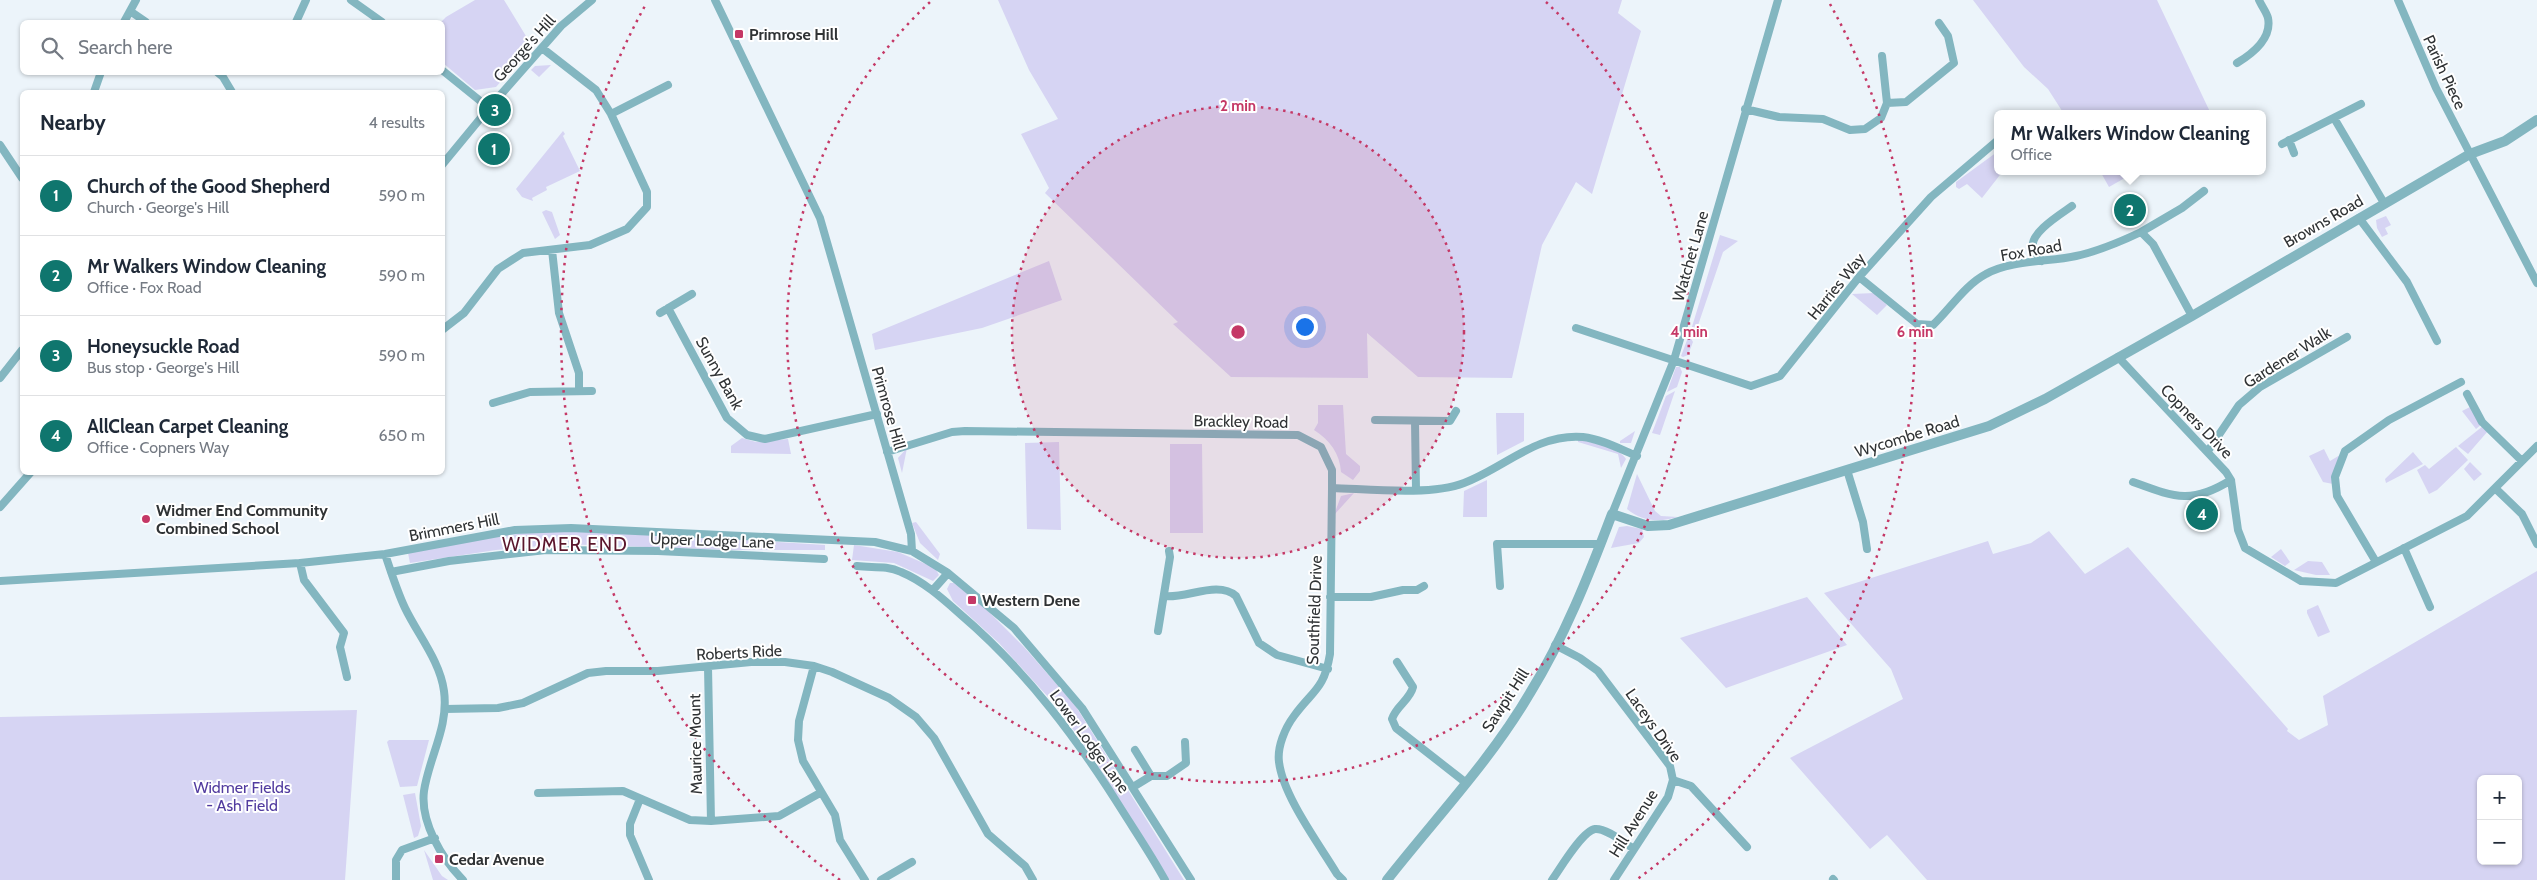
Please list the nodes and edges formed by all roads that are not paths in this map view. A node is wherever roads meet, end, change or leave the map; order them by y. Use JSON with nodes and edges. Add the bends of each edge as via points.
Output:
{"nodes":[{"id":1,"x":136,"y":0,"type":"edge"},
{"id":2,"x":306,"y":0,"type":"edge"},
{"id":3,"x":351,"y":0,"type":"edge"},
{"id":4,"x":592,"y":0,"type":"edge"},
{"id":5,"x":715,"y":0,"type":"edge"},
{"id":6,"x":1778,"y":0,"type":"edge"},
{"id":7,"x":2259,"y":0,"type":"edge"},
{"id":8,"x":2398,"y":0,"type":"edge"},
{"id":9,"x":581,"y":3,"type":"edge"},
{"id":10,"x":130,"y":11,"type":"junction"},
{"id":11,"x":125,"y":20,"type":"edge"},
{"id":12,"x":143,"y":20,"type":"edge"},
{"id":13,"x":297,"y":20,"type":"edge"},
{"id":14,"x":379,"y":20,"type":"edge"},
{"id":15,"x":1939,"y":23,"type":"dead end"},
{"id":16,"x":542,"y":48,"type":"junction"},
{"id":17,"x":1882,"y":56,"type":"dead end"},
{"id":18,"x":2237,"y":63,"type":"dead end"},
{"id":19,"x":445,"y":72,"type":"edge"},
{"id":20,"x":100,"y":75,"type":"edge"},
{"id":21,"x":221,"y":75,"type":"edge"},
{"id":22,"x":668,"y":85,"type":"dead end"},
{"id":23,"x":95,"y":90,"type":"edge"},
{"id":24,"x":231,"y":90,"type":"edge"},
{"id":25,"x":1887,"y":103,"type":"junction"},
{"id":26,"x":2361,"y":104,"type":"dead end"},
{"id":27,"x":489,"y":108,"type":"junction"},
{"id":28,"x":1745,"y":109,"type":"junction"},
{"id":29,"x":611,"y":114,"type":"junction"},
{"id":30,"x":2334,"y":118,"type":"junction"},
{"id":31,"x":2537,"y":120,"type":"edge"},
{"id":32,"x":2290,"y":140,"type":"junction"},
{"id":33,"x":1994,"y":143,"type":"edge"},
{"id":34,"x":2282,"y":144,"type":"dead end"},
{"id":35,"x":0,"y":145,"type":"edge"},
{"id":36,"x":2294,"y":153,"type":"dead end"},
{"id":37,"x":2470,"y":154,"type":"junction"},
{"id":38,"x":445,"y":161,"type":"edge"},
{"id":39,"x":20,"y":175,"type":"edge"},
{"id":40,"x":2204,"y":191,"type":"dead end"},
{"id":41,"x":2384,"y":203,"type":"junction"},
{"id":42,"x":2072,"y":206,"type":"dead end"},
{"id":43,"x":2359,"y":218,"type":"junction"},
{"id":44,"x":2141,"y":232,"type":"junction"},
{"id":45,"x":552,"y":250,"type":"junction"},
{"id":46,"x":2042,"y":261,"type":"junction"},
{"id":47,"x":1860,"y":277,"type":"junction"},
{"id":48,"x":2537,"y":283,"type":"edge"},
{"id":49,"x":692,"y":294,"type":"dead end"},
{"id":50,"x":668,"y":308,"type":"junction"},
{"id":51,"x":660,"y":313,"type":"dead end"},
{"id":52,"x":2192,"y":316,"type":"junction"},
{"id":53,"x":445,"y":328,"type":"edge"},
{"id":54,"x":1576,"y":328,"type":"dead end"},
{"id":55,"x":2347,"y":337,"type":"dead end"},
{"id":56,"x":2437,"y":340,"type":"dead end"},
{"id":57,"x":20,"y":353,"type":"edge"},
{"id":58,"x":2118,"y":357,"type":"junction"},
{"id":59,"x":1674,"y":360,"type":"junction"},
{"id":60,"x":0,"y":378,"type":"edge"},
{"id":61,"x":2461,"y":382,"type":"dead end"},
{"id":62,"x":579,"y":391,"type":"junction"},
{"id":63,"x":592,"y":391,"type":"dead end"},
{"id":64,"x":2467,"y":394,"type":"dead end"},
{"id":65,"x":493,"y":403,"type":"dead end"},
{"id":66,"x":1456,"y":411,"type":"dead end"},
{"id":67,"x":877,"y":414,"type":"junction"},
{"id":68,"x":1375,"y":420,"type":"dead end"},
{"id":69,"x":1415,"y":421,"type":"junction"},
{"id":70,"x":2537,"y":446,"type":"edge"},
{"id":71,"x":2208,"y":451,"type":"junction"},
{"id":72,"x":887,"y":452,"type":"junction"},
{"id":73,"x":1637,"y":456,"type":"junction"},
{"id":74,"x":2522,"y":461,"type":"junction"},
{"id":75,"x":1847,"y":470,"type":"junction"},
{"id":76,"x":27,"y":475,"type":"edge"},
{"id":77,"x":2231,"y":480,"type":"junction"},
{"id":78,"x":2132,"y":482,"type":"dead end"},
{"id":79,"x":1332,"y":488,"type":"junction"},
{"id":80,"x":2495,"y":488,"type":"junction"},
{"id":81,"x":1416,"y":490,"type":"junction"},
{"id":82,"x":0,"y":507,"type":"edge"},
{"id":83,"x":1612,"y":514,"type":"junction"},
{"id":84,"x":1601,"y":544,"type":"junction"},
{"id":85,"x":2537,"y":544,"type":"edge"},
{"id":86,"x":2404,"y":548,"type":"junction"},
{"id":87,"x":1867,"y":549,"type":"dead end"},
{"id":88,"x":912,"y":551,"type":"junction"},
{"id":89,"x":1169,"y":551,"type":"dead end"},
{"id":90,"x":385,"y":554,"type":"junction"},
{"id":91,"x":824,"y":559,"type":"dead end"},
{"id":92,"x":2376,"y":562,"type":"junction"},
{"id":93,"x":300,"y":563,"type":"junction"},
{"id":94,"x":857,"y":566,"type":"dead end"},
{"id":95,"x":391,"y":572,"type":"junction"},
{"id":96,"x":948,"y":572,"type":"junction"},
{"id":97,"x":0,"y":581,"type":"edge"},
{"id":98,"x":1424,"y":586,"type":"dead end"},
{"id":99,"x":1500,"y":586,"type":"dead end"},
{"id":100,"x":933,"y":590,"type":"junction"},
{"id":101,"x":1164,"y":596,"type":"junction"},
{"id":102,"x":1330,"y":598,"type":"junction"},
{"id":103,"x":2430,"y":607,"type":"dead end"},
{"id":104,"x":1158,"y":631,"type":"dead end"},
{"id":105,"x":1555,"y":645,"type":"junction"},
{"id":106,"x":1397,"y":662,"type":"dead end"},
{"id":107,"x":814,"y":666,"type":"junction"},
{"id":108,"x":708,"y":667,"type":"junction"},
{"id":109,"x":1328,"y":669,"type":"junction"},
{"id":110,"x":347,"y":677,"type":"dead end"},
{"id":111,"x":445,"y":709,"type":"junction"},
{"id":112,"x":1185,"y":742,"type":"dead end"},
{"id":113,"x":1135,"y":750,"type":"dead end"},
{"id":114,"x":1151,"y":776,"type":"junction"},
{"id":115,"x":1673,"y":780,"type":"junction"},
{"id":116,"x":1465,"y":782,"type":"junction"},
{"id":117,"x":1133,"y":787,"type":"junction"},
{"id":118,"x":538,"y":793,"type":"dead end"},
{"id":119,"x":820,"y":793,"type":"junction"},
{"id":120,"x":640,"y":799,"type":"junction"},
{"id":121,"x":710,"y":820,"type":"junction"},
{"id":122,"x":435,"y":838,"type":"junction"},
{"id":123,"x":1747,"y":847,"type":"dead end"},
{"id":124,"x":1634,"y":849,"type":"junction"},
{"id":125,"x":912,"y":862,"type":"dead end"},
{"id":126,"x":396,"y":880,"type":"edge"},
{"id":127,"x":463,"y":880,"type":"edge"},
{"id":128,"x":649,"y":880,"type":"edge"},
{"id":129,"x":865,"y":880,"type":"edge"},
{"id":130,"x":881,"y":880,"type":"edge"},
{"id":131,"x":1034,"y":880,"type":"edge"},
{"id":132,"x":1165,"y":880,"type":"edge"},
{"id":133,"x":1191,"y":880,"type":"edge"},
{"id":134,"x":1343,"y":880,"type":"edge"},
{"id":135,"x":1387,"y":880,"type":"edge"},
{"id":136,"x":1552,"y":880,"type":"edge"},
{"id":137,"x":1614,"y":880,"type":"edge"}],
"edges":[{"from":1,"to":10,"type":"street"},
{"from":2,"to":13,"type":"street"},
{"from":3,"to":14,"type":"street"},
{"from":4,"to":9,"type":"street","name":"George's Hill"},
{"from":5,"to":67,"type":"street","name":"Primrose Hill","via":[[820,218]]},
{"from":6,"to":28,"type":"street","name":"Watchet Lane"},
{"from":7,"to":18,"type":"street","via":[[2268,19],[2264,38],[2250,55]]},
{"from":8,"to":37,"type":"street","name":"Parish Piece","via":[[2436,88]]},
{"from":9,"to":16,"type":"street","name":"George's Hill"},
{"from":10,"to":11,"type":"street"},
{"from":10,"to":12,"type":"street"},
{"from":15,"to":25,"type":"street","via":[[1948,36],[1954,63],[1906,102]]},
{"from":16,"to":27,"type":"street","name":"George's Hill"},
{"from":16,"to":29,"type":"street","via":[[596,90]]},
{"from":17,"to":25,"type":"street"},
{"from":19,"to":27,"type":"street"},
{"from":20,"to":23,"type":"street"},
{"from":21,"to":24,"type":"street"},
{"from":22,"to":29,"type":"street"},
{"from":25,"to":28,"type":"street","via":[[1881,118],[1865,129],[1850,130],[1823,119],[1779,116]]},
{"from":26,"to":30,"type":"street"},
{"from":27,"to":38,"type":"street","name":"George's Hill"},
{"from":28,"to":59,"type":"street","name":"Watchet Lane"},
{"from":29,"to":45,"type":"street","via":[[647,192],[647,207],[627,229],[590,245]]},
{"from":30,"to":32,"type":"street"},
{"from":30,"to":41,"type":"street"},
{"from":31,"to":37,"type":"street","name":"Browns Road","via":[[2505,140]]},
{"from":32,"to":34,"type":"street"},
{"from":32,"to":36,"type":"street"},
{"from":33,"to":47,"type":"street","name":"Harries Way","via":[[1931,197]]},
{"from":35,"to":39,"type":"street"},
{"from":37,"to":41,"type":"street","name":"Browns Road"},
{"from":37,"to":48,"type":"street","name":"Parish Piece"},
{"from":40,"to":44,"type":"street","name":"Fox Road"},
{"from":41,"to":43,"type":"street","name":"Browns Road"},
{"from":42,"to":46,"type":"street","via":[[2042,228],[2034,242],[2033,249]]},
{"from":43,"to":52,"type":"street","name":"Browns Road"},
{"from":43,"to":56,"type":"street","via":[[2407,282]]},
{"from":44,"to":46,"type":"street","name":"Fox Road","via":[[2115,245],[2077,256]]},
{"from":44,"to":52,"type":"street","via":[[2153,244]]},
{"from":45,"to":53,"type":"street","via":[[523,254],[498,269],[464,313]]},
{"from":45,"to":62,"type":"street","via":[[559,313],[579,374]]},
{"from":46,"to":47,"type":"street","name":"Fox Road","via":[[2000,268],[1985,274],[1971,284],[1933,325],[1917,324]]},
{"from":47,"to":59,"type":"street","name":"Harries Way","via":[[1780,376],[1751,386]]},
{"from":49,"to":50,"type":"street"},
{"from":50,"to":51,"type":"street"},
{"from":50,"to":67,"type":"street","name":"Sunny Bank","via":[[727,418],[748,435],[765,439]]},
{"from":52,"to":58,"type":"street","name":"Wycombe Road"},
{"from":54,"to":59,"type":"street","name":"Harries Way"},
{"from":55,"to":71,"type":"street","name":"Gardener Walk","via":[[2260,387],[2239,405]]},
{"from":57,"to":60,"type":"street"},
{"from":58,"to":71,"type":"street","name":"Copners Drive"},
{"from":58,"to":75,"type":"street","name":"Wycombe Road","via":[[2045,399],[1989,426]]},
{"from":59,"to":73,"type":"street","name":"Watchet Lane"},
{"from":61,"to":92,"type":"street","via":[[2389,420],[2344,451],[2335,477],[2337,496]]},
{"from":62,"to":63,"type":"street"},
{"from":62,"to":65,"type":"street","via":[[530,392]]},
{"from":64,"to":74,"type":"street","via":[[2482,422]]},
{"from":66,"to":69,"type":"street","via":[[1450,421]]},
{"from":67,"to":72,"type":"street","name":"Primrose Hill"},
{"from":68,"to":69,"type":"street"},
{"from":69,"to":81,"type":"street"},
{"from":70,"to":74,"type":"street","name":"Copners Drive"},
{"from":71,"to":77,"type":"street","name":"Copners Drive"},
{"from":72,"to":79,"type":"street","name":"Brackley Road","via":[[965,431],[1298,435],[1321,447],[1332,470]]},
{"from":72,"to":88,"type":"street","name":"Primrose Hill","via":[[911,534]]},
{"from":73,"to":81,"type":"street","via":[[1600,441],[1567,437],[1545,441],[1464,483]]},
{"from":73,"to":83,"type":"street","name":"Watchet Lane"},
{"from":74,"to":80,"type":"street","name":"Copners Drive"},
{"from":75,"to":83,"type":"street","name":"Wycombe Road","via":[[1669,525],[1648,526]]},
{"from":75,"to":87,"type":"street","via":[[1863,522]]},
{"from":76,"to":82,"type":"street"},
{"from":77,"to":78,"type":"street","via":[[2216,490],[2194,497],[2170,496]]},
{"from":77,"to":92,"type":"street","name":"Copners Drive","via":[[2238,530],[2245,548],[2301,581],[2336,582]]},
{"from":79,"to":81,"type":"street"},
{"from":79,"to":102,"type":"street","name":"Southfield Drive"},
{"from":80,"to":85,"type":"street","via":[[2522,514]]},
{"from":80,"to":86,"type":"street","name":"Copners Drive","via":[[2467,516]]},
{"from":83,"to":84,"type":"street","name":"Sawpit Hill"},
{"from":84,"to":99,"type":"street","via":[[1497,544]]},
{"from":84,"to":105,"type":"street","name":"Sawpit Hill"},
{"from":86,"to":92,"type":"street","name":"Copners Drive"},
{"from":86,"to":103,"type":"street"},
{"from":88,"to":90,"type":"street","name":"Brimmers Hill","via":[[875,542],[571,528],[515,530]]},
{"from":88,"to":96,"type":"street"},
{"from":89,"to":101,"type":"street"},
{"from":90,"to":93,"type":"street","name":"Brimmers Hill"},
{"from":90,"to":95,"type":"street"},
{"from":91,"to":95,"type":"street","name":"Upper Lodge Lane","via":[[658,551],[546,550],[449,561]]},
{"from":93,"to":97,"type":"street","name":"Brimmers Hill"},
{"from":93,"to":110,"type":"street","via":[[304,580],[344,633],[340,647]]},
{"from":94,"to":100,"type":"street","name":"Lower Lodge Lane","via":[[879,566],[901,572]]},
{"from":95,"to":111,"type":"street","via":[[405,607],[439,670]]},
{"from":96,"to":100,"type":"street"},
{"from":96,"to":117,"type":"street","via":[[1014,628],[1082,708]]},
{"from":98,"to":102,"type":"street","via":[[1371,597]]},
{"from":100,"to":132,"type":"street","name":"Lower Lodge Lane","via":[[983,634],[1061,718]]},
{"from":101,"to":104,"type":"street"},
{"from":101,"to":109,"type":"street","via":[[1175,598],[1218,589],[1232,591],[1259,643],[1277,655]]},
{"from":102,"to":109,"type":"street","name":"Southfield Drive"},
{"from":105,"to":115,"type":"street","name":"Laceys Drive","via":[[1598,671],[1670,766]]},
{"from":105,"to":116,"type":"street","name":"Sawpit Hill","via":[[1516,716]]},
{"from":106,"to":116,"type":"street","via":[[1413,688],[1412,694],[1394,710],[1392,719],[1396,728]]},
{"from":107,"to":108,"type":"street","name":"Roberts Ride","via":[[751,662]]},
{"from":107,"to":119,"type":"street","via":[[799,721],[798,740],[803,761]]},
{"from":107,"to":131,"type":"street","name":"Roberts Ride","via":[[889,698],[916,717],[934,738],[988,834],[1025,866]]},
{"from":108,"to":111,"type":"street","name":"Roberts Ride","via":[[658,671],[606,670],[588,673],[523,703],[498,708]]},
{"from":108,"to":121,"type":"street","name":"Maurice Mount"},
{"from":109,"to":134,"type":"street","name":"Southfield Drive","via":[[1317,691],[1284,733],[1279,761],[1286,788]]},
{"from":111,"to":122,"type":"street","via":[[424,792],[426,812]]},
{"from":112,"to":114,"type":"street","via":[[1186,763],[1167,776]]},
{"from":113,"to":114,"type":"street"},
{"from":114,"to":117,"type":"street"},
{"from":115,"to":123,"type":"street","name":"Laceys Drive","via":[[1691,786]]},
{"from":115,"to":124,"type":"street","name":"Hill Avenue","via":[[1668,797]]},
{"from":116,"to":135,"type":"street","name":"Sawpit Hill"},
{"from":117,"to":133,"type":"street"},
{"from":118,"to":120,"type":"street","via":[[623,791]]},
{"from":119,"to":121,"type":"street","via":[[779,816]]},
{"from":119,"to":129,"type":"street","via":[[835,816],[840,840]]},
{"from":120,"to":121,"type":"street","via":[[690,820]]},
{"from":120,"to":128,"type":"street","via":[[630,824],[630,835]]},
{"from":122,"to":126,"type":"street","via":[[402,850],[396,860]]},
{"from":122,"to":127,"type":"street","via":[[443,856]]},
{"from":124,"to":136,"type":"street","via":[[1602,830],[1594,829],[1585,835]]},
{"from":124,"to":137,"type":"street","name":"Hill Avenue"},
{"from":125,"to":130,"type":"street"}]}
